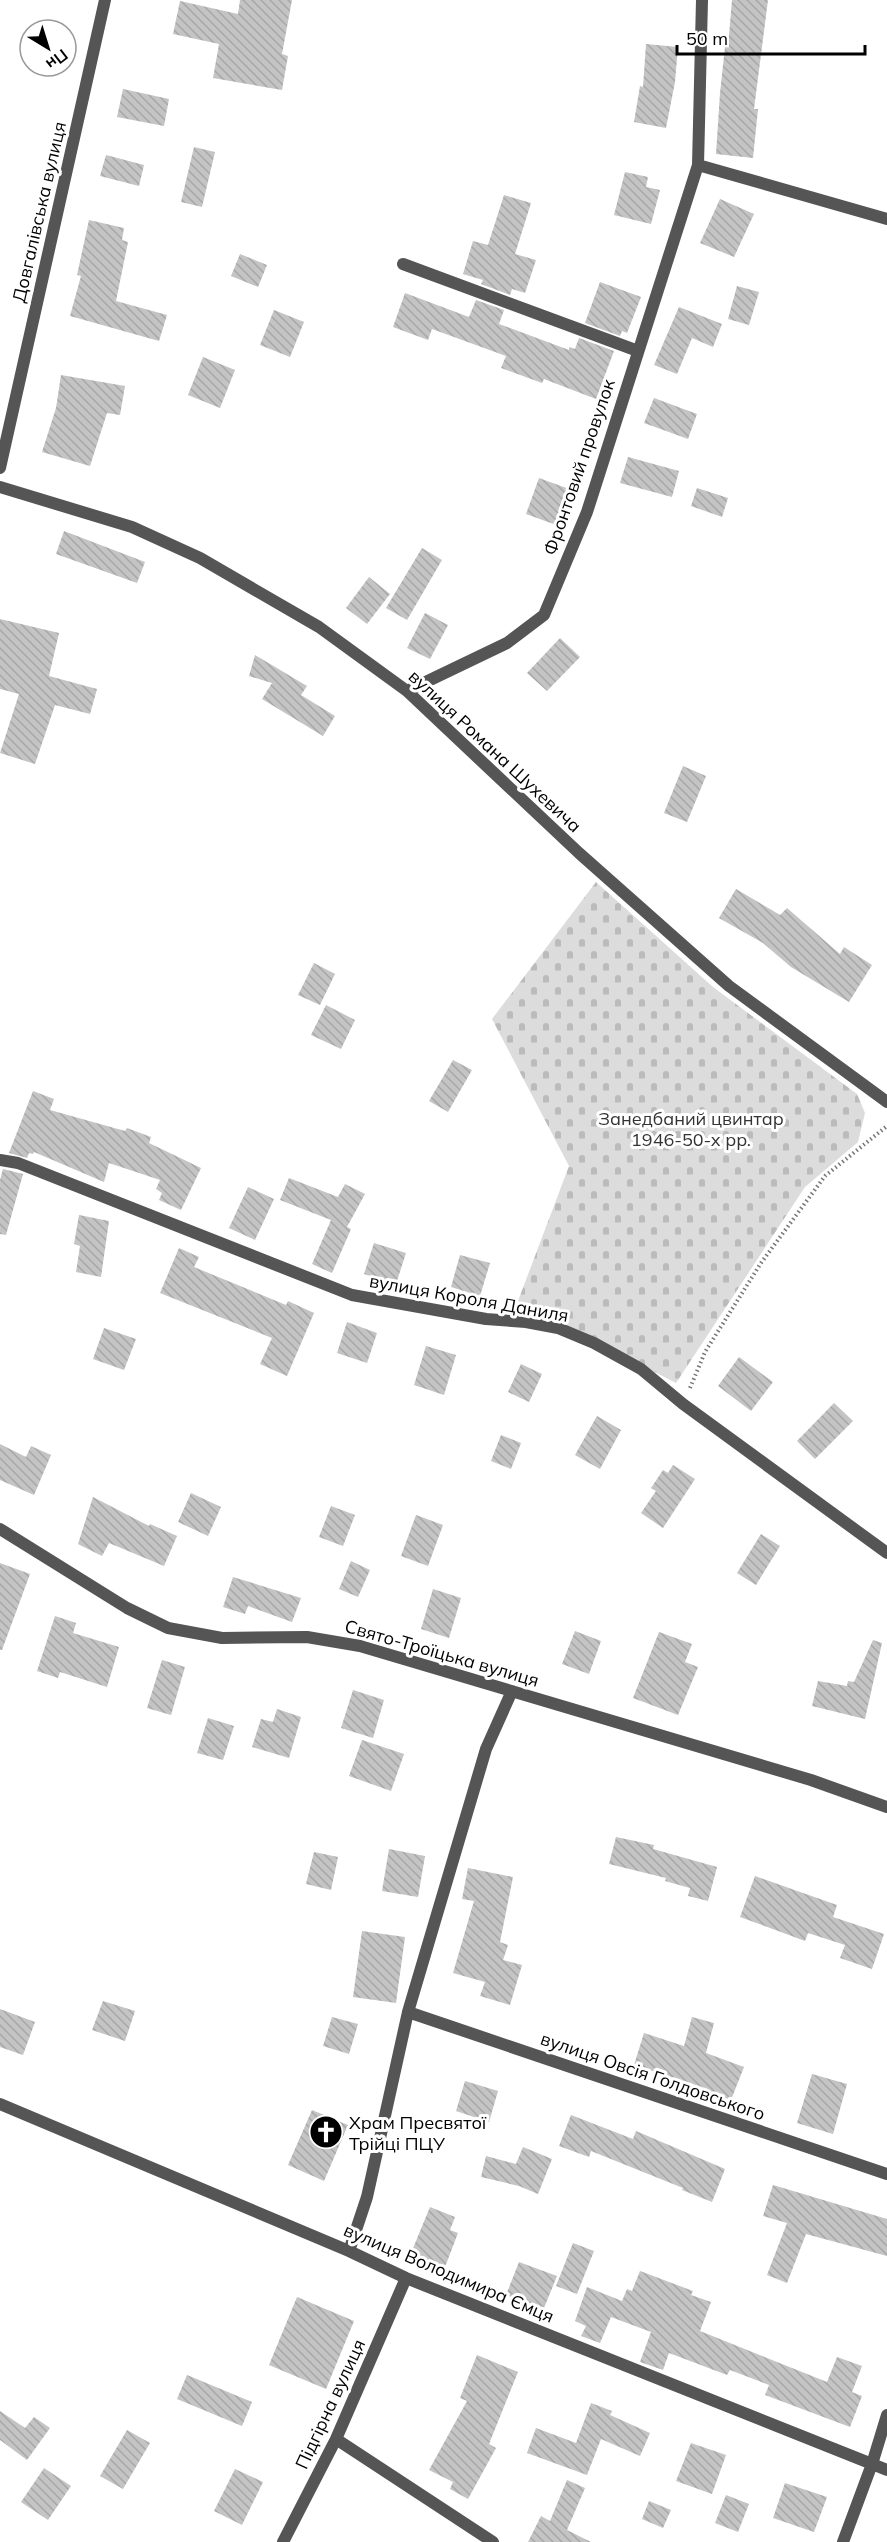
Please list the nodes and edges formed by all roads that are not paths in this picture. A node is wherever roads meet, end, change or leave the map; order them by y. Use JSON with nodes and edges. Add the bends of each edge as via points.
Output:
{"nodes":[{"id":1,"x":105,"y":0,"type":"edge"},
{"id":2,"x":702,"y":0,"type":"edge"},
{"id":3,"x":698,"y":165,"type":"junction"},
{"id":4,"x":887,"y":219,"type":"edge"},
{"id":5,"x":403,"y":264,"type":"dead end"},
{"id":6,"x":638,"y":351,"type":"junction"},
{"id":7,"x":0,"y":468,"type":"edge"},
{"id":8,"x":0,"y":487,"type":"edge"},
{"id":9,"x":407,"y":691,"type":"junction"},
{"id":10,"x":887,"y":1102,"type":"edge"},
{"id":11,"x":0,"y":1160,"type":"edge"},
{"id":12,"x":0,"y":1529,"type":"edge"},
{"id":13,"x":887,"y":1553,"type":"edge"},
{"id":14,"x":512,"y":1691,"type":"junction"},
{"id":15,"x":887,"y":1807,"type":"edge"},
{"id":16,"x":408,"y":2013,"type":"junction"},
{"id":17,"x":0,"y":2104,"type":"edge"},
{"id":18,"x":887,"y":2174,"type":"edge"},
{"id":19,"x":349,"y":2251,"type":"junction"},
{"id":20,"x":406,"y":2278,"type":"junction"},
{"id":21,"x":887,"y":2415,"type":"edge"},
{"id":22,"x":336,"y":2439,"type":"junction"},
{"id":23,"x":872,"y":2464,"type":"junction"},
{"id":24,"x":887,"y":2470,"type":"edge"},
{"id":25,"x":283,"y":2542,"type":"edge"},
{"id":26,"x":493,"y":2542,"type":"edge"},
{"id":27,"x":843,"y":2542,"type":"edge"}],
"edges":[{"from":1,"to":7,"type":"street","name":"Довгалівська вулиця"},
{"from":2,"to":3,"type":"street","name":"Фронтовий провулок"},
{"from":3,"to":4,"type":"street"},
{"from":3,"to":6,"type":"street","name":"Фронтовий провулок"},
{"from":5,"to":6,"type":"street"},
{"from":6,"to":9,"type":"street","name":"Фронтовий провулок","via":[[587,512],[544,615],[507,643]]},
{"from":8,"to":9,"type":"street","name":"вулиця Романа Шухевича","via":[[132,528],[200,558],[318,627]]},
{"from":9,"to":10,"type":"street","name":"вулиця Романа Шухевича","via":[[579,853],[729,986]]},
{"from":11,"to":13,"type":"street","name":"вулиця Короля Даниля","via":[[18,1163],[352,1295],[486,1319],[526,1322],[594,1343],[641,1369]]},
{"from":12,"to":14,"type":"street","name":"Свято-Троїцька вулиця","via":[[127,1608],[168,1628],[222,1638],[323,1639]]},
{"from":14,"to":15,"type":"street","name":"Свято-Троїцька вулиця","via":[[811,1780]]},
{"from":14,"to":16,"type":"street","via":[[486,1749]]},
{"from":16,"to":18,"type":"street","name":"вулиця Овсія Голдовського"},
{"from":16,"to":19,"type":"street","via":[[367,2197]]},
{"from":17,"to":19,"type":"street","name":"вулиця Володимира Ємця"},
{"from":19,"to":20,"type":"street","name":"вулиця Володимира Ємця"},
{"from":20,"to":22,"type":"street","name":"Підгірна вулиця"},
{"from":20,"to":23,"type":"street","name":"вулиця Володимира Ємця"},
{"from":21,"to":23,"type":"street"},
{"from":22,"to":25,"type":"street","name":"Підгірна вулиця"},
{"from":22,"to":26,"type":"street"},
{"from":23,"to":24,"type":"street","name":"вулиця Володимира Ємця"},
{"from":23,"to":27,"type":"street"}]}
